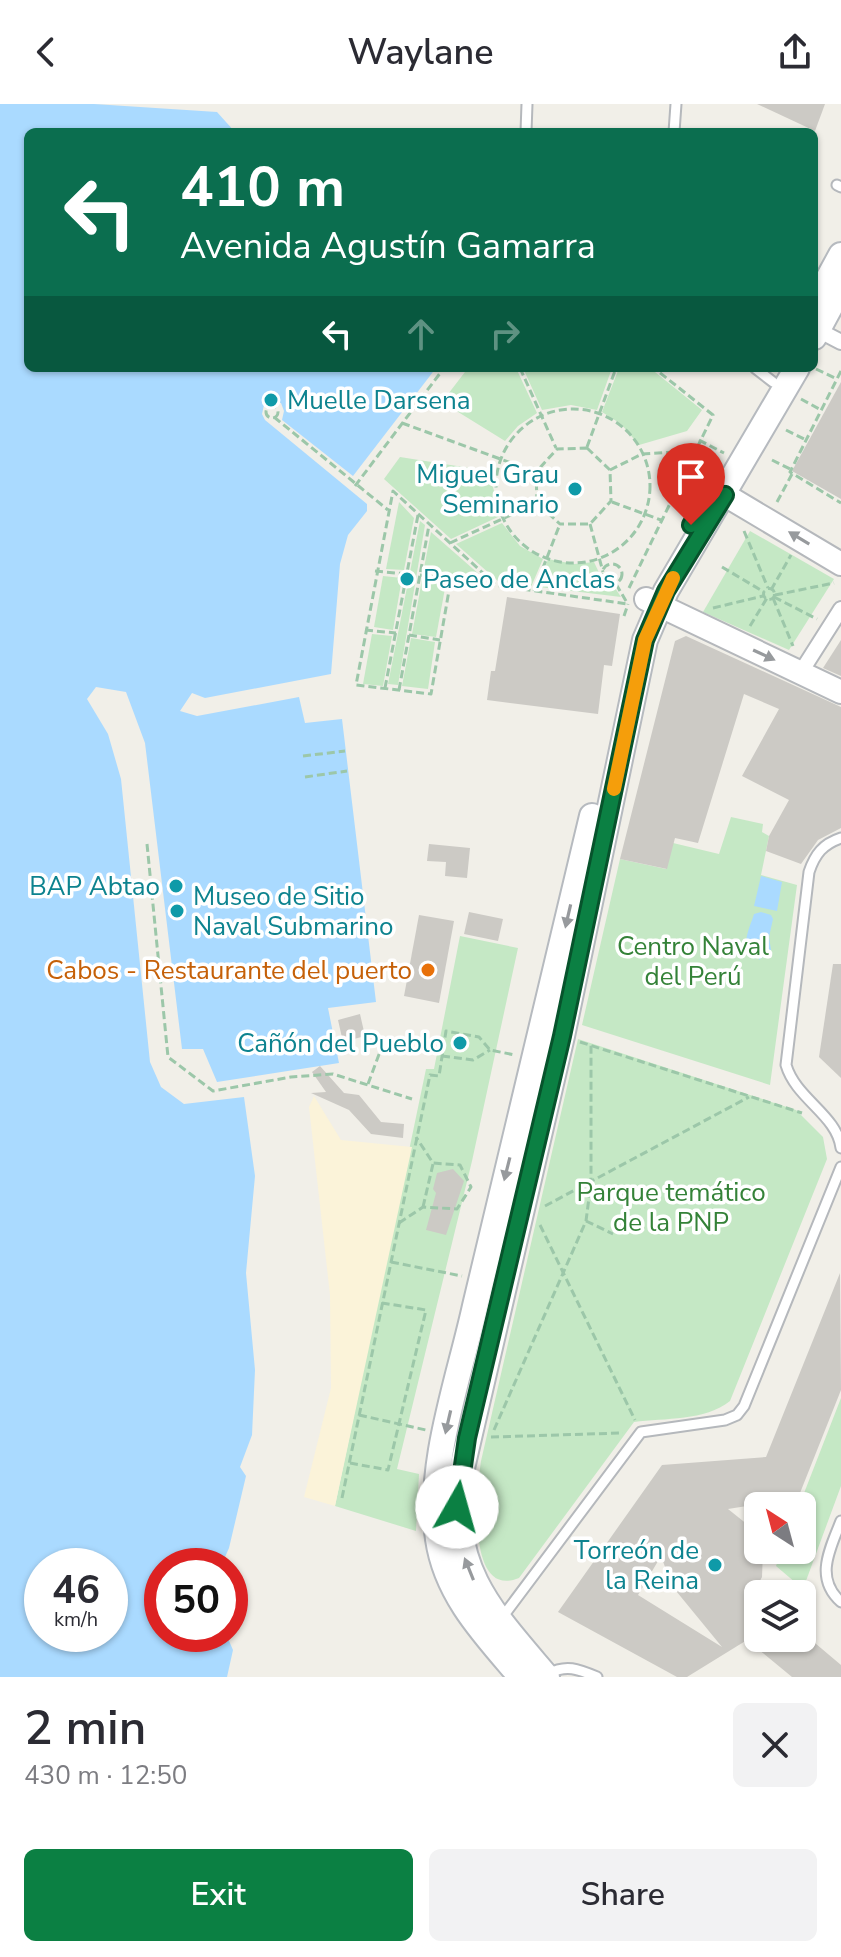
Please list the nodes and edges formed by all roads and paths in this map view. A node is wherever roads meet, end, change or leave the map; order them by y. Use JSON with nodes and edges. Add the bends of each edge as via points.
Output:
{"nodes":[{"id":1,"x":527,"y":104,"type":"edge"},
{"id":2,"x":676,"y":104,"type":"edge"},
{"id":3,"x":526,"y":128,"type":"edge"},
{"id":4,"x":674,"y":128,"type":"edge"},
{"id":5,"x":841,"y":255,"type":"edge"},
{"id":6,"x":841,"y":287,"type":"edge"},
{"id":7,"x":818,"y":298,"type":"edge"},
{"id":8,"x":818,"y":329,"type":"edge"},
{"id":9,"x":818,"y":334,"type":"edge"},
{"id":10,"x":841,"y":342,"type":"edge"},
{"id":11,"x":841,"y":371,"type":"edge"},
{"id":12,"x":441,"y":372,"type":"edge"},
{"id":13,"x":522,"y":372,"type":"edge"},
{"id":14,"x":615,"y":372,"type":"edge"},
{"id":15,"x":659,"y":372,"type":"edge"},
{"id":16,"x":803,"y":372,"type":"edge"},
{"id":17,"x":817,"y":372,"type":"edge"},
{"id":18,"x":770,"y":373,"type":"edge"},
{"id":19,"x":837,"y":379,"type":"junction"},
{"id":20,"x":801,"y":399,"type":"dead end"},
{"id":21,"x":821,"y":410,"type":"junction"},
{"id":22,"x":600,"y":413,"type":"junction"},
{"id":23,"x":541,"y":414,"type":"junction"},
{"id":24,"x":274,"y":417,"type":"dead end"},
{"id":25,"x":402,"y":423,"type":"junction"},
{"id":26,"x":786,"y":430,"type":"dead end"},
{"id":27,"x":699,"y":440,"type":"junction"},
{"id":28,"x":806,"y":440,"type":"junction"},
{"id":29,"x":587,"y":448,"type":"junction"},
{"id":30,"x":557,"y":449,"type":"junction"},
{"id":31,"x":694,"y":451,"type":"junction"},
{"id":32,"x":642,"y":454,"type":"junction"},
{"id":33,"x":727,"y":454,"type":"dead end"},
{"id":34,"x":501,"y":459,"type":"junction"},
{"id":35,"x":772,"y":460,"type":"dead end"},
{"id":36,"x":610,"y":470,"type":"junction"},
{"id":37,"x":536,"y":472,"type":"junction"},
{"id":38,"x":791,"y":472,"type":"junction"},
{"id":39,"x":355,"y":486,"type":"junction"},
{"id":40,"x":716,"y":496,"type":"junction"},
{"id":41,"x":611,"y":501,"type":"junction"},
{"id":42,"x":537,"y":503,"type":"junction"},
{"id":43,"x":841,"y":503,"type":"edge"},
{"id":44,"x":776,"y":505,"type":"dead end"},
{"id":45,"x":388,"y":510,"type":"junction"},
{"id":46,"x":418,"y":515,"type":"junction"},
{"id":47,"x":645,"y":515,"type":"junction"},
{"id":48,"x":504,"y":518,"type":"junction"},
{"id":49,"x":661,"y":520,"type":"junction"},
{"id":50,"x":560,"y":524,"type":"junction"},
{"id":51,"x":590,"y":524,"type":"junction"},
{"id":52,"x":429,"y":525,"type":"junction"},
{"id":53,"x":744,"y":531,"type":"dead end"},
{"id":54,"x":450,"y":543,"type":"junction"},
{"id":55,"x":793,"y":552,"type":"dead end"},
{"id":56,"x":547,"y":558,"type":"junction"},
{"id":57,"x":597,"y":560,"type":"junction"},
{"id":58,"x":722,"y":567,"type":"dead end"},
{"id":59,"x":375,"y":571,"type":"junction"},
{"id":60,"x":603,"y":572,"type":"junction"},
{"id":61,"x":406,"y":574,"type":"junction"},
{"id":62,"x":838,"y":574,"type":"edge"},
{"id":63,"x":420,"y":575,"type":"junction"},
{"id":64,"x":622,"y":576,"type":"junction"},
{"id":65,"x":633,"y":578,"type":"junction"},
{"id":66,"x":451,"y":579,"type":"junction"},
{"id":67,"x":495,"y":584,"type":"junction"},
{"id":68,"x":616,"y":584,"type":"junction"},
{"id":69,"x":534,"y":591,"type":"junction"},
{"id":70,"x":767,"y":593,"type":"junction"},
{"id":71,"x":774,"y":597,"type":"junction"},
{"id":72,"x":644,"y":603,"type":"junction"},
{"id":73,"x":709,"y":608,"type":"dead end"},
{"id":74,"x":841,"y":609,"type":"edge"},
{"id":75,"x":624,"y":616,"type":"dead end"},
{"id":76,"x":831,"y":625,"type":"junction"},
{"id":77,"x":365,"y":630,"type":"junction"},
{"id":78,"x":396,"y":633,"type":"junction"},
{"id":79,"x":409,"y":635,"type":"junction"},
{"id":80,"x":745,"y":635,"type":"dead end"},
{"id":81,"x":440,"y":640,"type":"junction"},
{"id":82,"x":794,"y":650,"type":"dead end"},
{"id":83,"x":801,"y":672,"type":"junction"},
{"id":84,"x":385,"y":689,"type":"junction"},
{"id":85,"x":399,"y":691,"type":"junction"},
{"id":86,"x":841,"y":692,"type":"edge"},
{"id":87,"x":345,"y":751,"type":"dead end"},
{"id":88,"x":303,"y":756,"type":"dead end"},
{"id":89,"x":347,"y":771,"type":"dead end"},
{"id":90,"x":305,"y":777,"type":"dead end"},
{"id":91,"x":841,"y":838,"type":"edge"},
{"id":92,"x":147,"y":844,"type":"dead end"},
{"id":93,"x":562,"y":1036,"type":"junction"},
{"id":94,"x":591,"y":1045,"type":"junction"},
{"id":95,"x":381,"y":1049,"type":"dead end"},
{"id":96,"x":490,"y":1050,"type":"junction"},
{"id":97,"x":442,"y":1056,"type":"junction"},
{"id":98,"x":535,"y":1059,"type":"junction"},
{"id":99,"x":368,"y":1084,"type":"junction"},
{"id":100,"x":749,"y":1097,"type":"junction"},
{"id":101,"x":412,"y":1099,"type":"dead end"},
{"id":102,"x":830,"y":1123,"type":"junction"},
{"id":103,"x":416,"y":1137,"type":"junction"},
{"id":104,"x":841,"y":1148,"type":"edge"},
{"id":105,"x":433,"y":1163,"type":"junction"},
{"id":106,"x":841,"y":1167,"type":"edge"},
{"id":107,"x":591,"y":1182,"type":"junction"},
{"id":108,"x":545,"y":1206,"type":"dead end"},
{"id":109,"x":423,"y":1207,"type":"junction"},
{"id":110,"x":586,"y":1221,"type":"junction"},
{"id":111,"x":399,"y":1223,"type":"junction"},
{"id":112,"x":539,"y":1224,"type":"dead end"},
{"id":113,"x":613,"y":1234,"type":"dead end"},
{"id":114,"x":391,"y":1262,"type":"junction"},
{"id":115,"x":563,"y":1273,"type":"junction"},
{"id":116,"x":481,"y":1280,"type":"junction"},
{"id":117,"x":382,"y":1303,"type":"junction"},
{"id":118,"x":359,"y":1415,"type":"junction"},
{"id":119,"x":399,"y":1423,"type":"junction"},
{"id":120,"x":641,"y":1432,"type":"junction"},
{"id":121,"x":468,"y":1436,"type":"junction"},
{"id":122,"x":349,"y":1463,"type":"junction"},
{"id":123,"x":342,"y":1498,"type":"dead end"},
{"id":124,"x":841,"y":1521,"type":"edge"},
{"id":125,"x":841,"y":1602,"type":"edge"},
{"id":126,"x":501,"y":1619,"type":"junction"},
{"id":127,"x":539,"y":1676,"type":"edge"},
{"id":128,"x":597,"y":1677,"type":"edge"}],
"edges":[{"from":1,"to":3,"type":"lane"},
{"from":2,"to":4,"type":"lane"},
{"from":5,"to":7,"type":"main road"},
{"from":6,"to":8,"type":"main road"},
{"from":9,"to":10,"type":"street"},
{"from":11,"to":19,"type":"path"},
{"from":12,"to":25,"type":"path"},
{"from":13,"to":23,"type":"path"},
{"from":14,"to":22,"type":"path"},
{"from":15,"to":27,"type":"path","via":[[713,415]]},
{"from":16,"to":40,"type":"main road"},
{"from":17,"to":19,"type":"path"},
{"from":18,"to":40,"type":"main road"},
{"from":19,"to":21,"type":"path"},
{"from":20,"to":21,"type":"path"},
{"from":21,"to":28,"type":"path"},
{"from":22,"to":23,"type":"path","via":[[566,408]]},
{"from":22,"to":29,"type":"path"},
{"from":22,"to":32,"type":"path","via":[[620,425]]},
{"from":23,"to":30,"type":"path"},
{"from":23,"to":34,"type":"path","via":[[515,434]]},
{"from":24,"to":39,"type":"path"},
{"from":25,"to":34,"type":"path"},
{"from":25,"to":39,"type":"path"},
{"from":26,"to":28,"type":"path"},
{"from":27,"to":31,"type":"path"},
{"from":27,"to":33,"type":"path"},
{"from":28,"to":38,"type":"path"},
{"from":29,"to":30,"type":"path"},
{"from":29,"to":36,"type":"path"},
{"from":30,"to":37,"type":"path"},
{"from":31,"to":32,"type":"path"},
{"from":31,"to":49,"type":"path"},
{"from":32,"to":36,"type":"path"},
{"from":32,"to":47,"type":"path","via":[[650,486]]},
{"from":34,"to":37,"type":"path"},
{"from":34,"to":48,"type":"path","via":[[497,488]]},
{"from":35,"to":38,"type":"path"},
{"from":36,"to":41,"type":"path"},
{"from":37,"to":42,"type":"path"},
{"from":38,"to":43,"type":"path"},
{"from":38,"to":44,"type":"path"},
{"from":39,"to":45,"type":"path"},
{"from":62,"to":40,"type":"street","one_way":true},
{"from":40,"to":72,"type":"main road"},
{"from":41,"to":47,"type":"path"},
{"from":41,"to":51,"type":"path"},
{"from":42,"to":48,"type":"path"},
{"from":42,"to":50,"type":"path"},
{"from":45,"to":46,"type":"path","via":[[393,491]]},
{"from":45,"to":59,"type":"path"},
{"from":46,"to":52,"type":"path"},
{"from":46,"to":61,"type":"path"},
{"from":47,"to":49,"type":"path"},
{"from":47,"to":57,"type":"path","via":[[623,547]]},
{"from":48,"to":54,"type":"path"},
{"from":48,"to":56,"type":"path","via":[[519,541]]},
{"from":49,"to":65,"type":"path"},
{"from":50,"to":51,"type":"path"},
{"from":50,"to":56,"type":"path"},
{"from":51,"to":57,"type":"path"},
{"from":52,"to":54,"type":"path"},
{"from":52,"to":63,"type":"path"},
{"from":53,"to":70,"type":"path"},
{"from":54,"to":67,"type":"path"},
{"from":55,"to":70,"type":"path"},
{"from":56,"to":57,"type":"path"},
{"from":56,"to":69,"type":"path"},
{"from":57,"to":60,"type":"path"},
{"from":58,"to":70,"type":"path"},
{"from":59,"to":61,"type":"path"},
{"from":59,"to":77,"type":"path"},
{"from":60,"to":64,"type":"path","via":[[614,564]]},
{"from":60,"to":68,"type":"path","via":[[606,582]]},
{"from":61,"to":78,"type":"path"},
{"from":62,"to":71,"type":"path"},
{"from":63,"to":66,"type":"path"},
{"from":63,"to":79,"type":"path"},
{"from":64,"to":65,"type":"path"},
{"from":64,"to":68,"type":"path"},
{"from":65,"to":72,"type":"path"},
{"from":66,"to":67,"type":"path"},
{"from":66,"to":81,"type":"path"},
{"from":67,"to":69,"type":"path"},
{"from":68,"to":72,"type":"path"},
{"from":69,"to":72,"type":"path"},
{"from":70,"to":71,"type":"path","via":[[776,593]]},
{"from":70,"to":71,"type":"path","via":[[771,601]]},
{"from":70,"to":73,"type":"path"},
{"from":70,"to":80,"type":"path"},
{"from":71,"to":76,"type":"path"},
{"from":71,"to":82,"type":"path"},
{"from":72,"to":75,"type":"path"},
{"from":72,"to":83,"type":"street","one_way":true},
{"from":72,"to":93,"type":"main road","via":[[645,640]]},
{"from":72,"to":98,"type":"main road","one_way":true},
{"from":74,"to":76,"type":"street"},
{"from":76,"to":83,"type":"street"},
{"from":77,"to":78,"type":"path"},
{"from":77,"to":84,"type":"path","via":[[356,685]]},
{"from":78,"to":84,"type":"path"},
{"from":79,"to":81,"type":"path"},
{"from":79,"to":85,"type":"path"},
{"from":81,"to":85,"type":"path","via":[[431,694]]},
{"from":83,"to":86,"type":"street"},
{"from":84,"to":85,"type":"path"},
{"from":87,"to":88,"type":"path"},
{"from":89,"to":90,"type":"path"},
{"from":91,"to":102,"type":"lane","via":[[823,847],[809,872],[786,1065],[791,1082]]},
{"from":92,"to":99,"type":"path","via":[[168,1057],[213,1091],[333,1074]]},
{"from":93,"to":94,"type":"path"},
{"from":93,"to":121,"type":"main road"},
{"from":94,"to":100,"type":"path"},
{"from":94,"to":107,"type":"path"},
{"from":95,"to":99,"type":"path"},
{"from":96,"to":97,"type":"path","via":[[473,1060]]},
{"from":96,"to":97,"type":"path","via":[[479,1037],[446,1031]]},
{"from":96,"to":98,"type":"path"},
{"from":97,"to":103,"type":"path","via":[[439,1076],[430,1075]]},
{"from":98,"to":116,"type":"main road","one_way":true},
{"from":99,"to":101,"type":"path"},
{"from":100,"to":102,"type":"path"},
{"from":100,"to":107,"type":"path"},
{"from":102,"to":104,"type":"lane"},
{"from":103,"to":105,"type":"path"},
{"from":103,"to":111,"type":"path"},
{"from":105,"to":109,"type":"path"},
{"from":105,"to":109,"type":"path","via":[[460,1165],[471,1187],[457,1209]]},
{"from":106,"to":120,"type":"lane","via":[[744,1406],[725,1420]]},
{"from":107,"to":108,"type":"path"},
{"from":107,"to":110,"type":"path"},
{"from":109,"to":111,"type":"path"},
{"from":110,"to":113,"type":"path"},
{"from":110,"to":115,"type":"path"},
{"from":111,"to":114,"type":"path"},
{"from":112,"to":115,"type":"path"},
{"from":114,"to":116,"type":"path"},
{"from":114,"to":117,"type":"path"},
{"from":115,"to":120,"type":"path"},
{"from":115,"to":121,"type":"path"},
{"from":116,"to":121,"type":"main road","one_way":true},
{"from":117,"to":118,"type":"path"},
{"from":117,"to":119,"type":"path","via":[[426,1310]]},
{"from":118,"to":119,"type":"path"},
{"from":118,"to":122,"type":"path"},
{"from":119,"to":121,"type":"path"},
{"from":119,"to":122,"type":"path","via":[[388,1470]]},
{"from":120,"to":121,"type":"path"},
{"from":120,"to":126,"type":"lane"},
{"from":126,"to":121,"type":"main road","one_way":true,"via":[[472,1578],[458,1530],[459,1481]]},
{"from":121,"to":127,"type":"main road","via":[[436,1483],[435,1515],[445,1568],[471,1618]]},
{"from":122,"to":123,"type":"path"},
{"from":124,"to":125,"type":"lane","via":[[824,1564],[827,1583]]},
{"from":126,"to":127,"type":"main road"},
{"from":127,"to":128,"type":"lane","via":[[573,1667]]}]}
